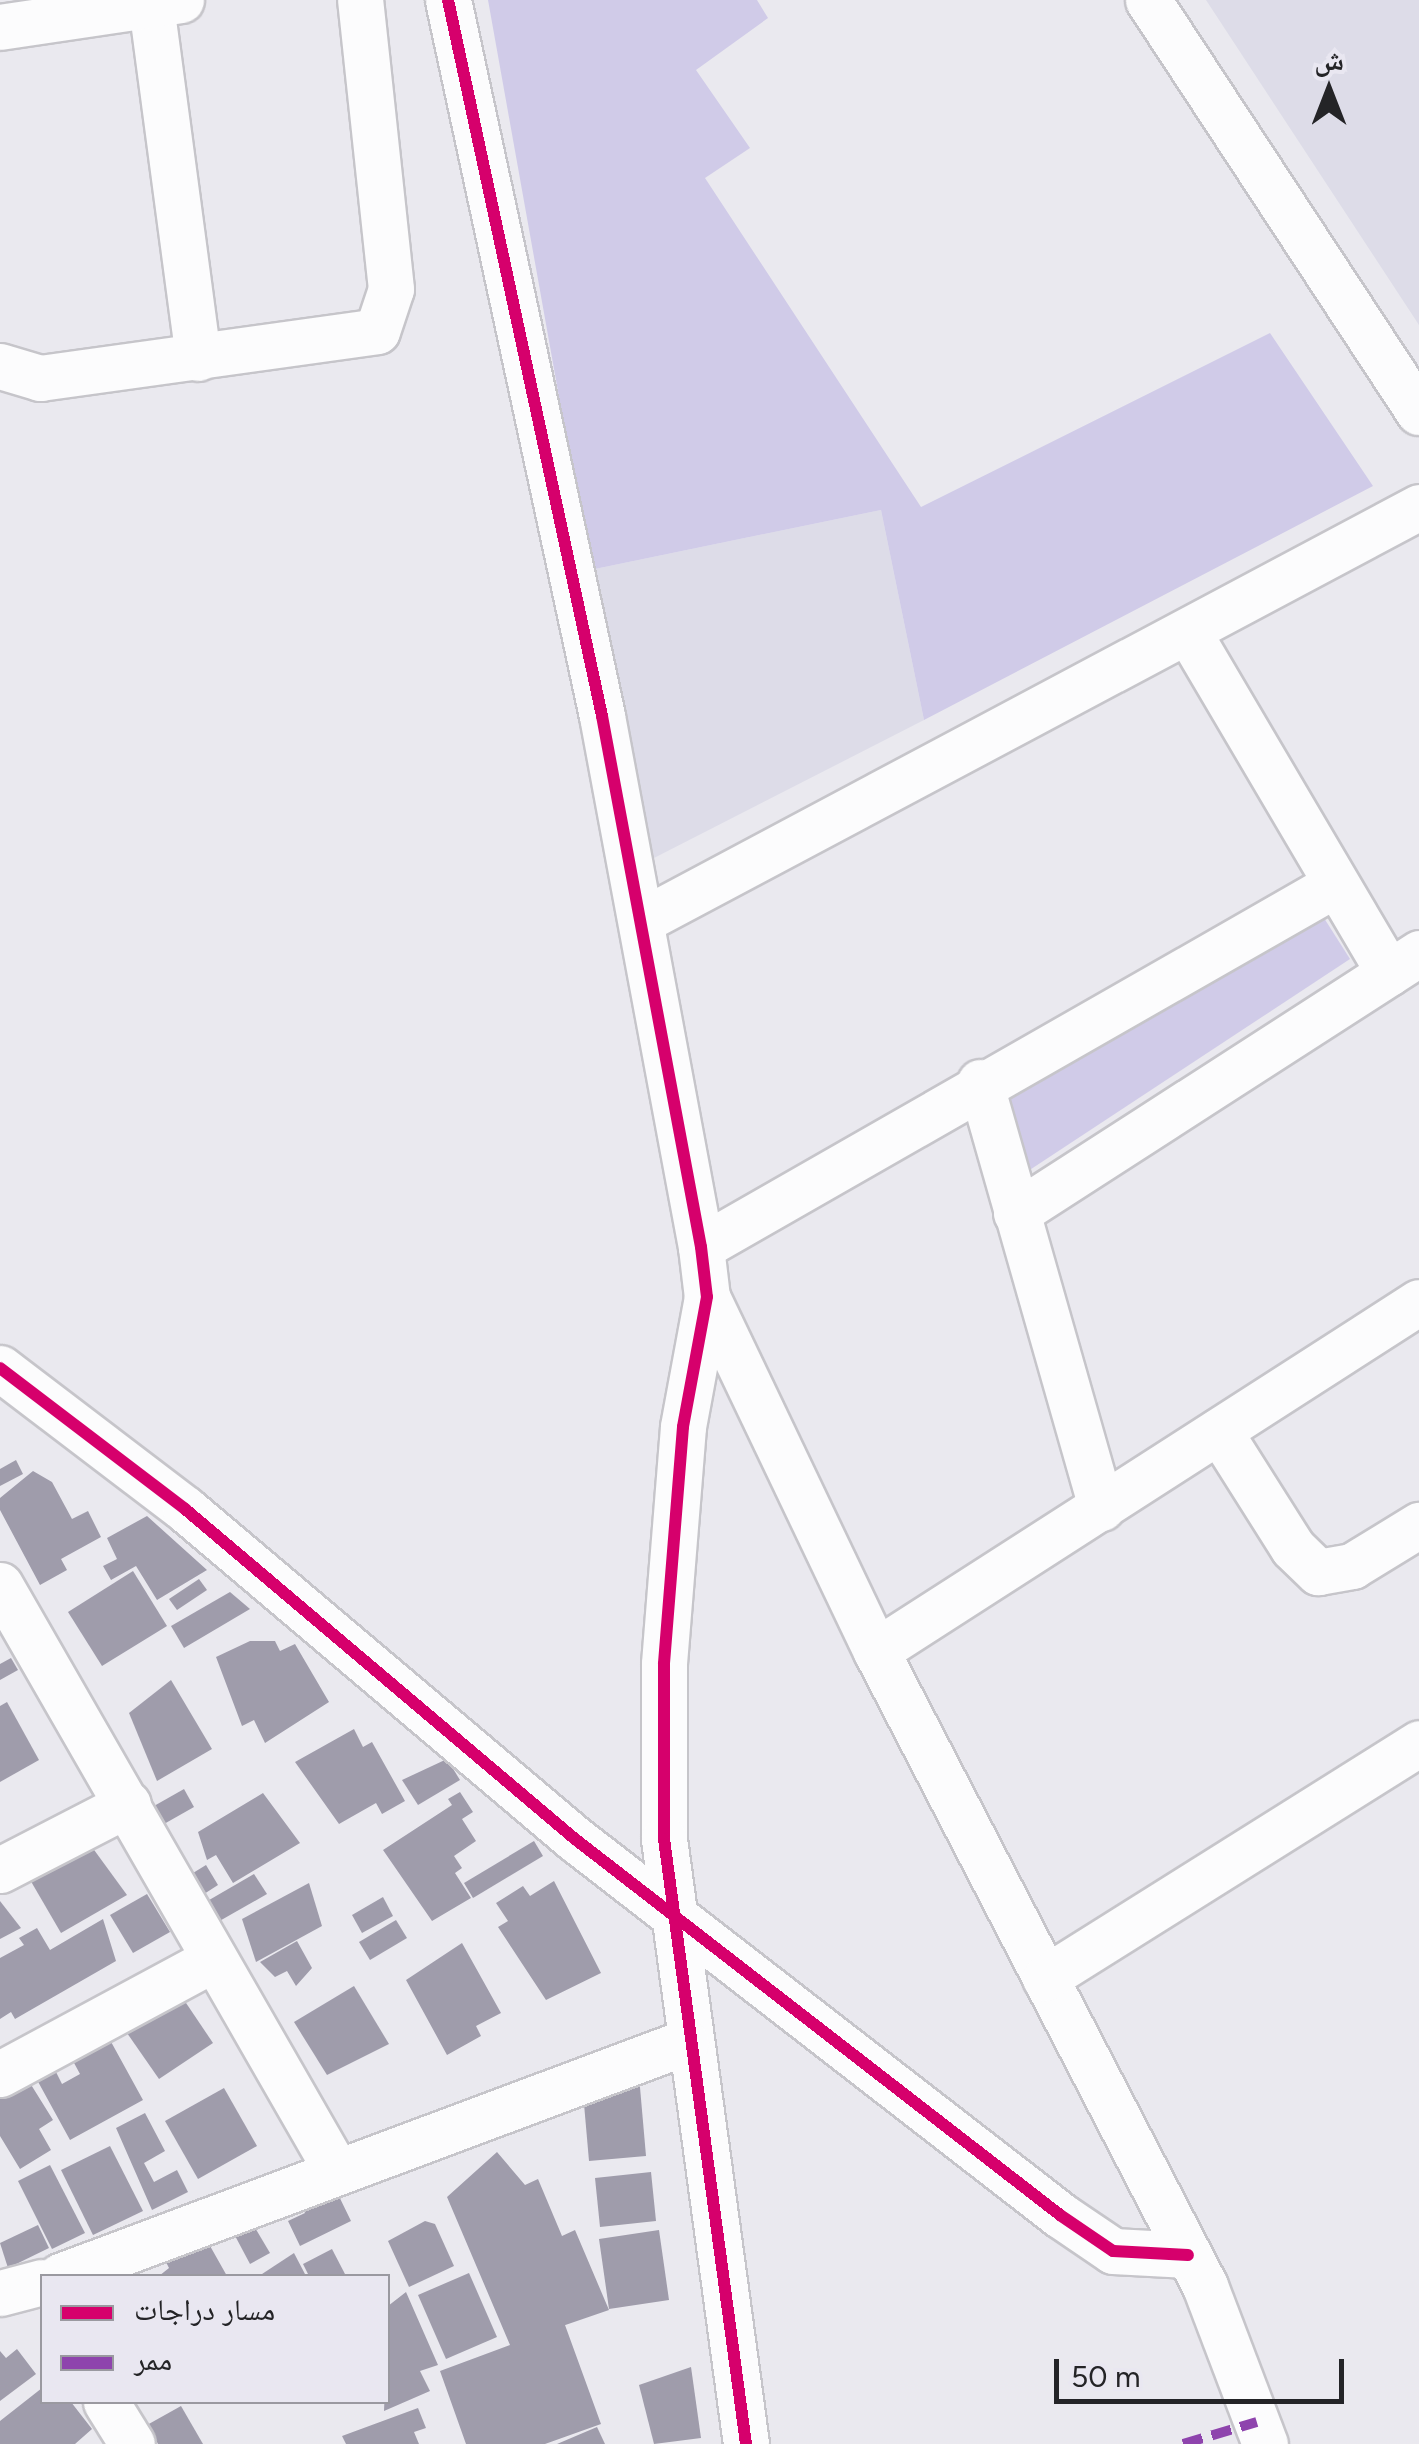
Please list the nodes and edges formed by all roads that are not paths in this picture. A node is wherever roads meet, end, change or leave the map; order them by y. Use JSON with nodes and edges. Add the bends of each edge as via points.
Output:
{"nodes":[{"id":1,"x":360,"y":0,"type":"edge"},
{"id":2,"x":448,"y":0,"type":"edge"},
{"id":3,"x":1148,"y":0,"type":"edge"},
{"id":4,"x":167,"y":2,"type":"edge"},
{"id":5,"x":0,"y":26,"type":"edge"},
{"id":6,"x":198,"y":358,"type":"junction"},
{"id":7,"x":0,"y":366,"type":"edge"},
{"id":8,"x":1419,"y":412,"type":"edge"},
{"id":9,"x":1419,"y":507,"type":"edge"},
{"id":10,"x":1190,"y":635,"type":"junction"},
{"id":11,"x":1334,"y":886,"type":"junction"},
{"id":12,"x":643,"y":920,"type":"junction"},
{"id":13,"x":1404,"y":963,"type":"edge"},
{"id":14,"x":980,"y":1082,"type":"junction"},
{"id":15,"x":1016,"y":1213,"type":"junction"},
{"id":16,"x":701,"y":1246,"type":"junction"},
{"id":17,"x":707,"y":1297,"type":"junction"},
{"id":18,"x":1419,"y":1302,"type":"edge"},
{"id":19,"x":0,"y":1368,"type":"edge"},
{"id":20,"x":1219,"y":1431,"type":"junction"},
{"id":21,"x":1101,"y":1508,"type":"junction"},
{"id":22,"x":1419,"y":1525,"type":"edge"},
{"id":23,"x":0,"y":1586,"type":"edge"},
{"id":24,"x":876,"y":1651,"type":"junction"},
{"id":25,"x":1419,"y":1742,"type":"edge"},
{"id":26,"x":128,"y":1804,"type":"junction"},
{"id":27,"x":0,"y":1870,"type":"edge"},
{"id":28,"x":670,"y":1908,"type":"junction"},
{"id":29,"x":212,"y":1960,"type":"junction"},
{"id":30,"x":1045,"y":1978,"type":"junction"},
{"id":31,"x":686,"y":2042,"type":"junction"},
{"id":32,"x":0,"y":2074,"type":"edge"},
{"id":33,"x":336,"y":2170,"type":"junction"},
{"id":34,"x":1188,"y":2255,"type":"junction"},
{"id":35,"x":65,"y":2274,"type":"edge"},
{"id":36,"x":40,"y":2283,"type":"edge"},
{"id":37,"x":0,"y":2294,"type":"edge"},
{"id":38,"x":107,"y":2404,"type":"edge"},
{"id":39,"x":132,"y":2444,"type":"edge"},
{"id":40,"x":746,"y":2444,"type":"edge"},
{"id":41,"x":1264,"y":2444,"type":"edge"}],
"edges":[{"from":1,"to":6,"type":"street","via":[[390,311],[366,335]]},
{"from":2,"to":12,"type":"street"},
{"from":3,"to":8,"type":"street"},
{"from":4,"to":5,"type":"street"},
{"from":4,"to":6,"type":"street"},
{"from":6,"to":7,"type":"street","via":[[40,378]]},
{"from":9,"to":10,"type":"street"},
{"from":10,"to":11,"type":"street"},
{"from":10,"to":12,"type":"street"},
{"from":11,"to":13,"type":"street"},
{"from":11,"to":14,"type":"street"},
{"from":12,"to":16,"type":"street"},
{"from":13,"to":15,"type":"street"},
{"from":14,"to":15,"type":"street"},
{"from":14,"to":16,"type":"street"},
{"from":15,"to":21,"type":"street"},
{"from":16,"to":17,"type":"street"},
{"from":17,"to":24,"type":"street"},
{"from":17,"to":28,"type":"street","via":[[683,1427],[664,1664]]},
{"from":18,"to":20,"type":"street"},
{"from":19,"to":28,"type":"street","via":[[185,1508],[522,1796]]},
{"from":20,"to":21,"type":"street"},
{"from":20,"to":22,"type":"street","via":[[1293,1548],[1318,1572],[1352,1566]]},
{"from":21,"to":24,"type":"street"},
{"from":23,"to":26,"type":"street"},
{"from":24,"to":30,"type":"street"},
{"from":25,"to":30,"type":"street"},
{"from":26,"to":27,"type":"street"},
{"from":26,"to":29,"type":"street"},
{"from":28,"to":31,"type":"street"},
{"from":28,"to":34,"type":"street","via":[[1088,2236],[1136,2256]]},
{"from":29,"to":32,"type":"street"},
{"from":29,"to":33,"type":"street"},
{"from":30,"to":34,"type":"street"},
{"from":31,"to":33,"type":"street"},
{"from":31,"to":40,"type":"street"},
{"from":33,"to":35,"type":"street"},
{"from":34,"to":41,"type":"street"},
{"from":36,"to":37,"type":"street"},
{"from":38,"to":39,"type":"street"}]}
